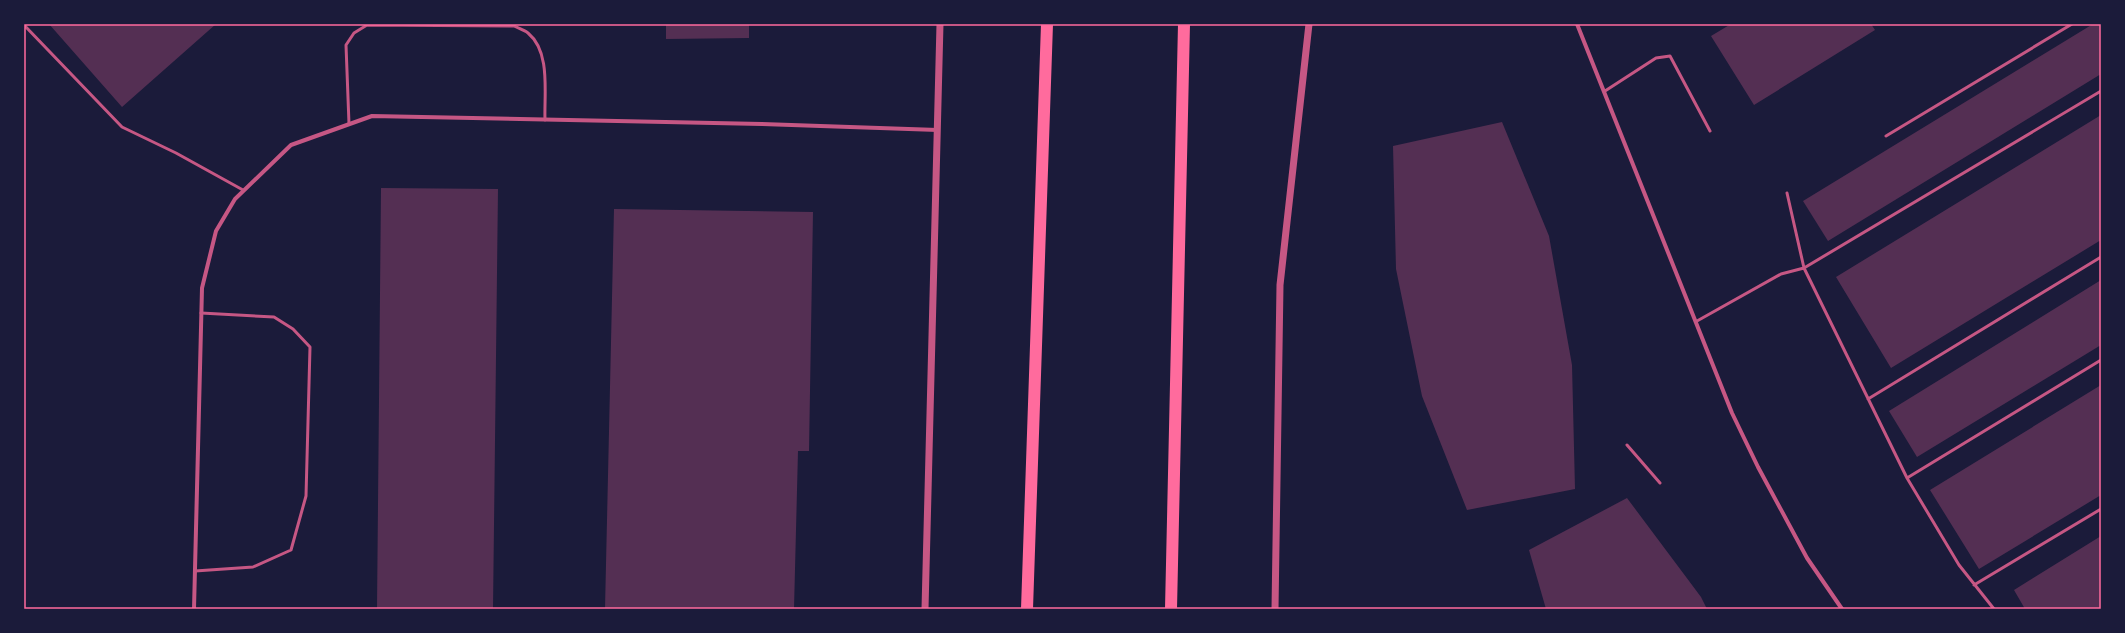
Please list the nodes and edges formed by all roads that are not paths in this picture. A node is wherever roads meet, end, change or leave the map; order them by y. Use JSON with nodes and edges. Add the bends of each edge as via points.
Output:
{"nodes":[{"id":1,"x":940,"y":24,"type":"edge"},
{"id":2,"x":1047,"y":24,"type":"edge"},
{"id":3,"x":1184,"y":24,"type":"edge"},
{"id":4,"x":1309,"y":24,"type":"edge"},
{"id":5,"x":1577,"y":24,"type":"edge"},
{"id":6,"x":2072,"y":24,"type":"edge"},
{"id":7,"x":24,"y":25,"type":"edge"},
{"id":8,"x":1604,"y":91,"type":"junction"},
{"id":9,"x":2101,"y":91,"type":"edge"},
{"id":10,"x":545,"y":120,"type":"junction"},
{"id":11,"x":349,"y":124,"type":"junction"},
{"id":12,"x":938,"y":130,"type":"junction"},
{"id":13,"x":1710,"y":131,"type":"dead end"},
{"id":14,"x":1886,"y":136,"type":"dead end"},
{"id":15,"x":243,"y":190,"type":"junction"},
{"id":16,"x":1787,"y":193,"type":"dead end"},
{"id":17,"x":2101,"y":257,"type":"edge"},
{"id":18,"x":1804,"y":268,"type":"junction"},
{"id":19,"x":201,"y":313,"type":"junction"},
{"id":20,"x":1697,"y":320,"type":"junction"},
{"id":21,"x":2101,"y":360,"type":"edge"},
{"id":22,"x":1868,"y":399,"type":"junction"},
{"id":23,"x":1627,"y":445,"type":"dead end"},
{"id":24,"x":1907,"y":478,"type":"junction"},
{"id":25,"x":1660,"y":482,"type":"dead end"},
{"id":26,"x":2101,"y":509,"type":"edge"},
{"id":27,"x":195,"y":570,"type":"junction"},
{"id":28,"x":1974,"y":585,"type":"junction"},
{"id":29,"x":194,"y":609,"type":"edge"},
{"id":30,"x":925,"y":609,"type":"edge"},
{"id":31,"x":1027,"y":609,"type":"edge"},
{"id":32,"x":1171,"y":609,"type":"edge"},
{"id":33,"x":1275,"y":609,"type":"edge"},
{"id":34,"x":1842,"y":609,"type":"edge"},
{"id":35,"x":1994,"y":609,"type":"edge"}],
"edges":[{"from":1,"to":12,"type":"street"},
{"from":2,"to":31,"type":"highway"},
{"from":3,"to":32,"type":"highway"},
{"from":4,"to":33,"type":"street","via":[[1280,285]]},
{"from":5,"to":8,"type":"street"},
{"from":6,"to":14,"type":"lane"},
{"from":7,"to":15,"type":"lane","via":[[122,127],[176,152]]},
{"from":8,"to":13,"type":"lane","via":[[1656,58],[1670,56]]},
{"from":8,"to":20,"type":"street"},
{"from":9,"to":18,"type":"lane"},
{"from":10,"to":11,"type":"street","via":[[372,116]]},
{"from":10,"to":11,"type":"lane","via":[[544,64],[538,47],[528,33],[514,26],[367,25],[354,33],[346,45]]},
{"from":10,"to":12,"type":"street"},
{"from":11,"to":15,"type":"street","via":[[291,144]]},
{"from":12,"to":30,"type":"street"},
{"from":15,"to":19,"type":"street","via":[[216,231],[202,288]]},
{"from":16,"to":18,"type":"lane"},
{"from":17,"to":22,"type":"lane"},
{"from":18,"to":20,"type":"lane","via":[[1781,274]]},
{"from":18,"to":22,"type":"lane"},
{"from":19,"to":27,"type":"street"},
{"from":19,"to":27,"type":"lane","via":[[274,317],[293,329],[310,347],[306,496],[292,550],[253,567]]},
{"from":20,"to":34,"type":"street","via":[[1732,413],[1758,467],[1807,558]]},
{"from":21,"to":24,"type":"lane"},
{"from":22,"to":24,"type":"lane"},
{"from":23,"to":25,"type":"lane"},
{"from":24,"to":28,"type":"lane","via":[[1959,565]]},
{"from":26,"to":28,"type":"lane"},
{"from":27,"to":29,"type":"street"},
{"from":28,"to":35,"type":"lane"}]}
